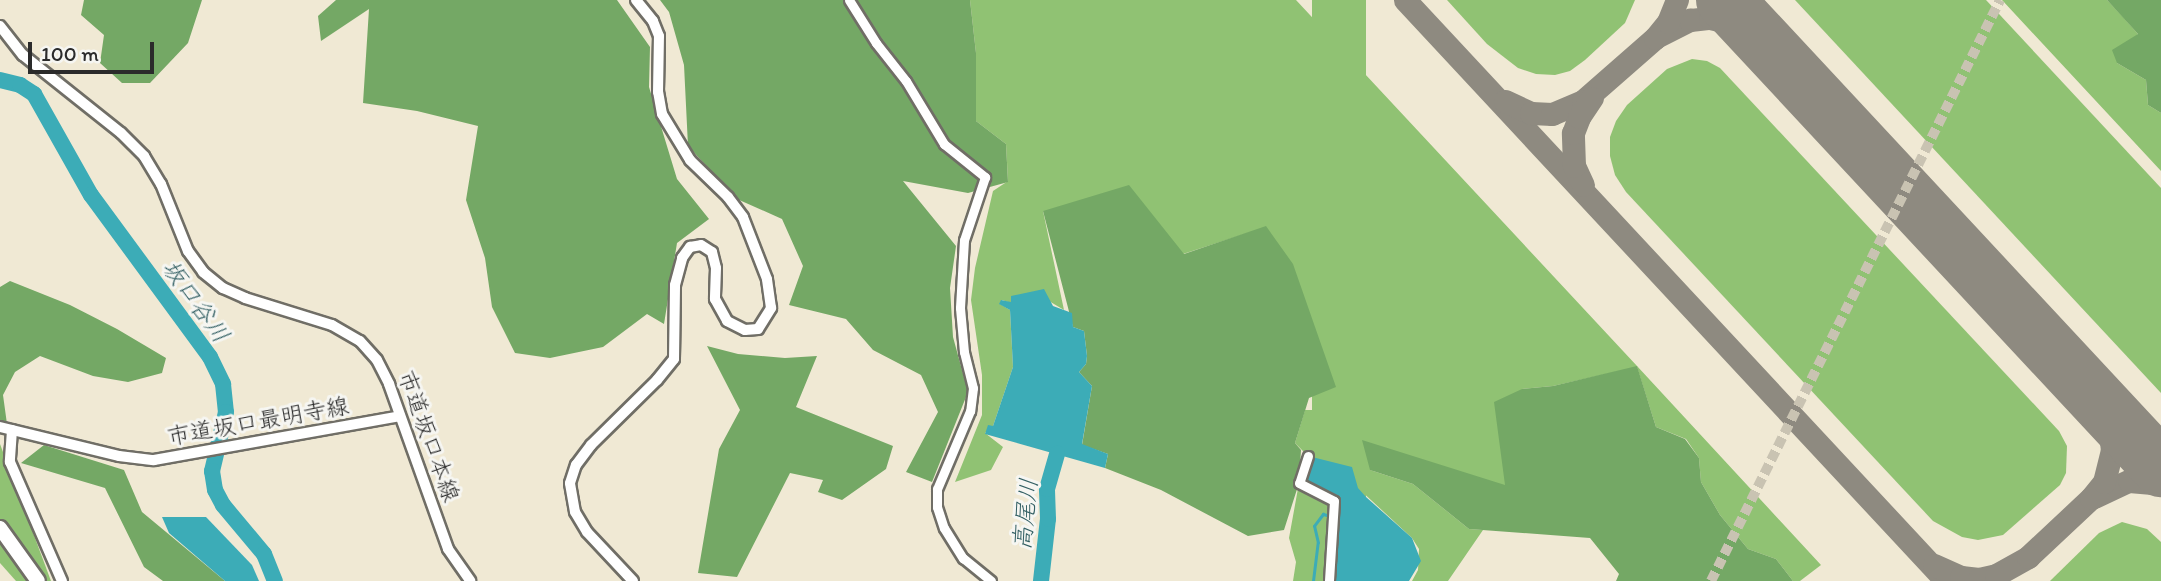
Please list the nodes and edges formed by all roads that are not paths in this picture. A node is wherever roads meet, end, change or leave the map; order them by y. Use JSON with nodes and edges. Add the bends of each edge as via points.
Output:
{"nodes":[{"id":1,"x":636,"y":0,"type":"edge"},
{"id":2,"x":849,"y":0,"type":"edge"},
{"id":3,"x":0,"y":26,"type":"edge"},
{"id":4,"x":400,"y":416,"type":"junction"},
{"id":5,"x":0,"y":427,"type":"edge"},
{"id":6,"x":12,"y":430,"type":"junction"},
{"id":7,"x":1308,"y":456,"type":"dead end"},
{"id":8,"x":0,"y":528,"type":"edge"},
{"id":9,"x":38,"y":581,"type":"edge"},
{"id":10,"x":62,"y":581,"type":"edge"},
{"id":11,"x":470,"y":581,"type":"edge"},
{"id":12,"x":633,"y":581,"type":"edge"},
{"id":13,"x":991,"y":581,"type":"edge"},
{"id":14,"x":1329,"y":581,"type":"edge"}],
"edges":[{"from":1,"to":12,"type":"street","via":[[659,36],[662,114],[690,160],[743,217],[767,279],[771,308],[758,330],[745,330],[727,321],[715,299],[712,251],[701,245],[690,247],[675,285],[674,359],[576,465],[570,483],[575,512],[587,532]]},
{"from":2,"to":13,"type":"street","via":[[906,80],[944,144],[985,177],[964,240],[960,308],[973,388],[970,411],[937,489],[937,507],[944,528],[964,558]]},
{"from":3,"to":4,"type":"street","name":"市道坂口本線","via":[[23,55],[144,156],[161,184],[188,251],[203,272],[223,288],[332,325],[360,341],[377,360]]},
{"from":4,"to":6,"type":"street","name":"市道坂口最明寺線","via":[[154,460]]},
{"from":4,"to":11,"type":"street","name":"市道坂口本線","via":[[448,549]]},
{"from":5,"to":6,"type":"street","name":"市道坂口最明寺線"},
{"from":6,"to":10,"type":"street","via":[[10,462]]},
{"from":7,"to":14,"type":"street","via":[[1299,483],[1334,501]]},
{"from":8,"to":9,"type":"main road"}]}
